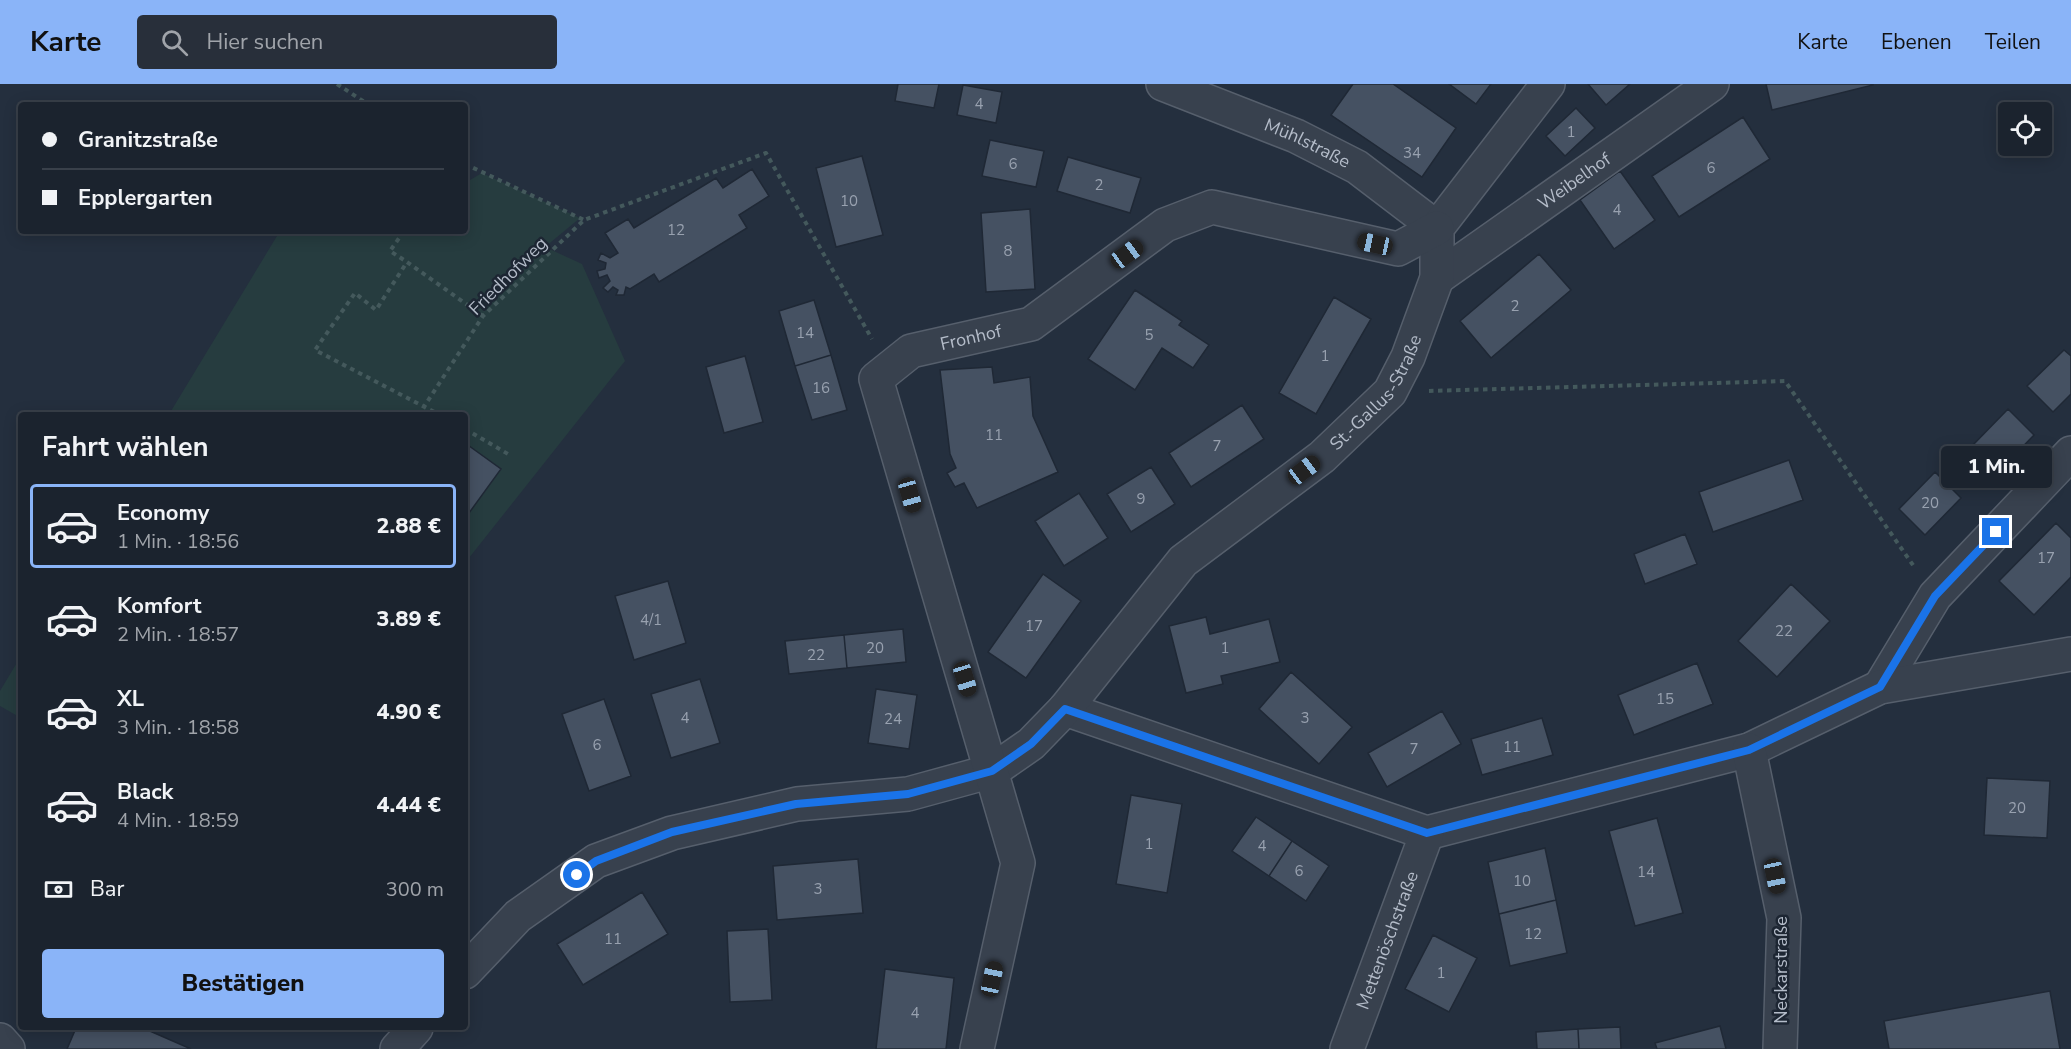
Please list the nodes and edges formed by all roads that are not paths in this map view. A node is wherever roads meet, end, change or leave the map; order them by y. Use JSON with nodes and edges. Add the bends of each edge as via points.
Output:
{"nodes":[{"id":1,"x":1163,"y":84,"type":"edge"},
{"id":2,"x":1548,"y":84,"type":"edge"},
{"id":3,"x":1712,"y":84,"type":"edge"},
{"id":4,"x":1437,"y":228,"type":"junction"},
{"id":5,"x":1437,"y":278,"type":"junction"},
{"id":6,"x":2071,"y":453,"type":"edge"},
{"id":7,"x":2071,"y":654,"type":"edge"},
{"id":8,"x":1880,"y":687,"type":"junction"},
{"id":9,"x":1065,"y":709,"type":"junction"},
{"id":10,"x":1749,"y":750,"type":"junction"},
{"id":11,"x":992,"y":771,"type":"junction"},
{"id":12,"x":1427,"y":833,"type":"junction"},
{"id":13,"x":468,"y":969,"type":"edge"},
{"id":14,"x":414,"y":1030,"type":"edge"},
{"id":15,"x":0,"y":1040,"type":"edge"},
{"id":16,"x":8,"y":1049,"type":"edge"},
{"id":17,"x":397,"y":1049,"type":"edge"},
{"id":18,"x":977,"y":1049,"type":"edge"},
{"id":19,"x":1347,"y":1049,"type":"edge"},
{"id":20,"x":1780,"y":1049,"type":"edge"}],
"edges":[{"from":1,"to":4,"type":"street","name":"Mühlstraße","via":[[1296,136],[1357,167]]},
{"from":2,"to":4,"type":"street"},
{"from":3,"to":5,"type":"street","name":"Weibelhof"},
{"from":4,"to":5,"type":"street","name":"St.-Gallus-Straße"},
{"from":4,"to":11,"type":"street","name":"Fronhof","via":[[1398,249],[1212,207],[1165,225],[1031,324],[911,351],[876,380]]},
{"from":5,"to":9,"type":"street","name":"St.-Gallus-Straße","via":[[1408,357],[1389,392],[1322,458],[1184,561]]},
{"from":6,"to":8,"type":"street","via":[[1935,596]]},
{"from":7,"to":8,"type":"street"},
{"from":8,"to":10,"type":"street"},
{"from":9,"to":11,"type":"street","name":"St.-Gallus-Straße","via":[[1031,744]]},
{"from":9,"to":12,"type":"street"},
{"from":10,"to":12,"type":"street"},
{"from":10,"to":20,"type":"street","name":"Neckarstraße","via":[[1784,918]]},
{"from":11,"to":13,"type":"street","name":"St.-Gallus-Straße","via":[[908,794],[796,804],[672,832],[596,861],[518,916]]},
{"from":11,"to":18,"type":"street","via":[[1017,863]]},
{"from":12,"to":19,"type":"street","name":"Mettenöschstraße"},
{"from":14,"to":17,"type":"street"},
{"from":15,"to":16,"type":"street"}]}
